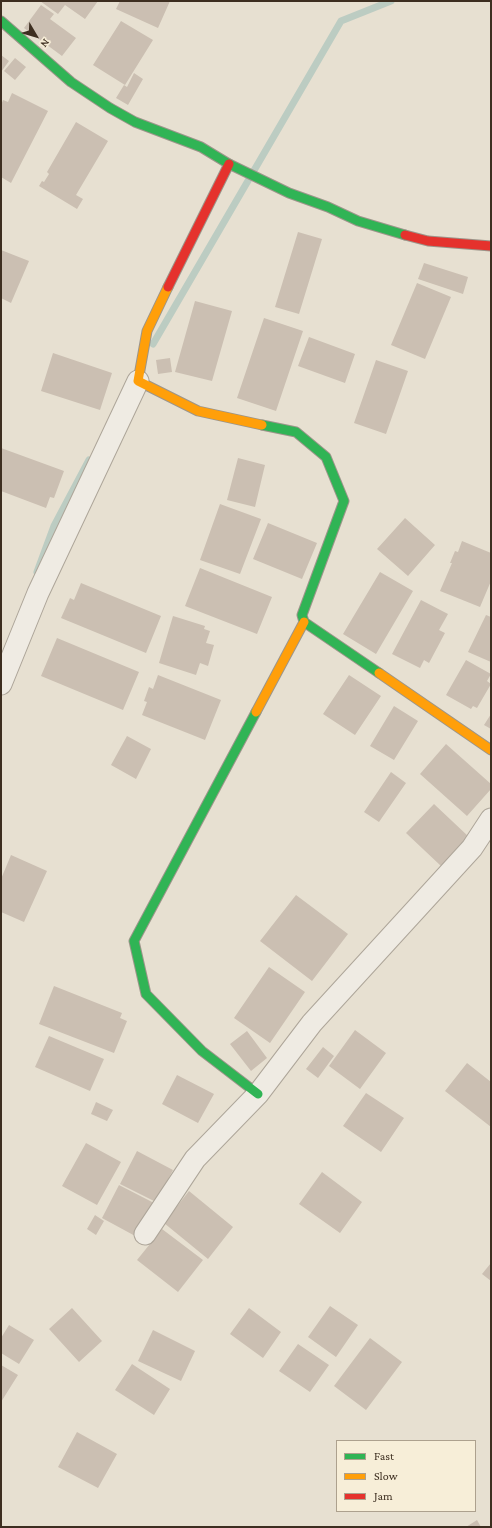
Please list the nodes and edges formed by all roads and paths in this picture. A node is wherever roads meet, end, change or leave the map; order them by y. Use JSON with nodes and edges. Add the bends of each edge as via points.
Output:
{"nodes":[{"id":1,"x":1,"y":21,"type":"edge"},
{"id":2,"x":229,"y":164,"type":"junction"},
{"id":3,"x":491,"y":246,"type":"edge"},
{"id":4,"x":138,"y":381,"type":"junction"},
{"id":5,"x":304,"y":622,"type":"junction"},
{"id":6,"x":1,"y":684,"type":"edge"},
{"id":7,"x":491,"y":750,"type":"edge"},
{"id":8,"x":491,"y":819,"type":"edge"},
{"id":9,"x":258,"y":1094,"type":"junction"},
{"id":10,"x":145,"y":1234,"type":"dead end"}],
"edges":[{"from":1,"to":2,"type":"street","via":[[71,82],[110,108],[135,122],[201,147]]},
{"from":2,"to":3,"type":"street","via":[[358,221],[428,241]]},
{"from":2,"to":4,"type":"street","via":[[147,331]]},
{"from":4,"to":5,"type":"street","via":[[198,411],[296,432],[326,457],[344,501],[302,615]]},
{"from":4,"to":6,"type":"street","via":[[38,593]]},
{"from":5,"to":7,"type":"street"},
{"from":5,"to":9,"type":"street","via":[[134,941],[146,994],[202,1051]]},
{"from":8,"to":9,"type":"street","via":[[472,848],[312,1023]]},
{"from":9,"to":10,"type":"street","via":[[195,1159]]}]}
